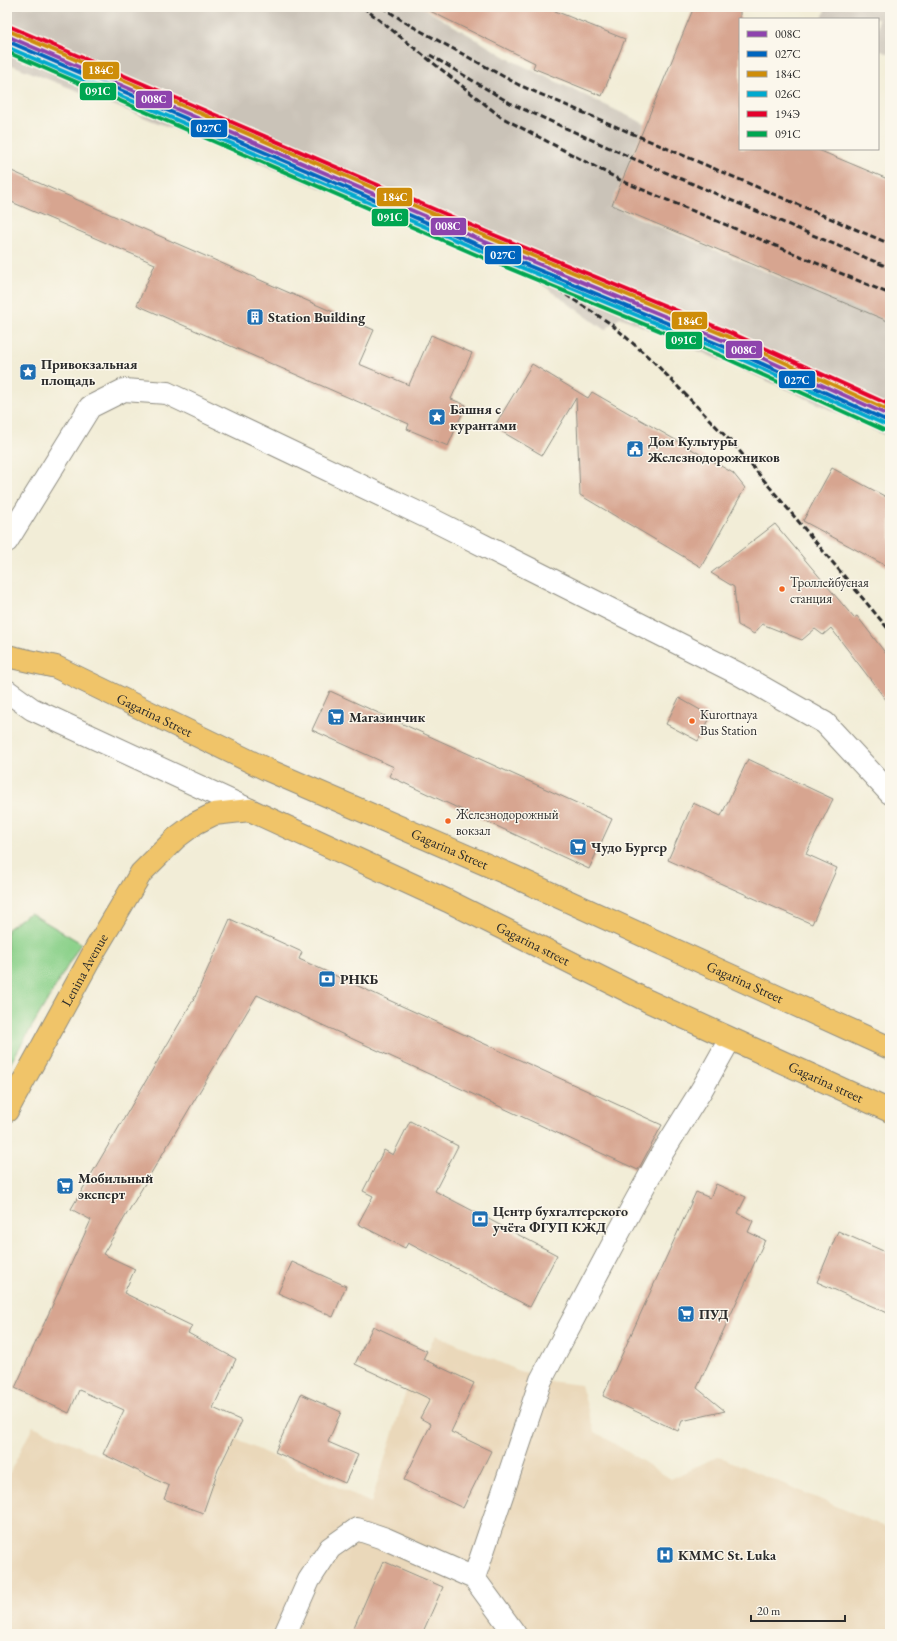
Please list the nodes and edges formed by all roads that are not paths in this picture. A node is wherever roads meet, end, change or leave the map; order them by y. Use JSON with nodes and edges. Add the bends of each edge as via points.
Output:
{"nodes":[{"id":1,"x":7,"y":541,"type":"edge"},
{"id":2,"x":7,"y":656,"type":"edge"},
{"id":3,"x":7,"y":691,"type":"edge"},
{"id":4,"x":890,"y":793,"type":"edge"},
{"id":5,"x":250,"y":810,"type":"junction"},
{"id":6,"x":730,"y":1039,"type":"junction"},
{"id":7,"x":890,"y":1048,"type":"edge"},
{"id":8,"x":7,"y":1111,"type":"edge"},
{"id":9,"x":890,"y":1111,"type":"edge"},
{"id":10,"x":474,"y":1578,"type":"junction"},
{"id":11,"x":285,"y":1634,"type":"edge"},
{"id":12,"x":515,"y":1634,"type":"edge"}],
"edges":[{"from":1,"to":4,"type":"lane","via":[[90,407],[124,390],[167,393],[433,520],[737,673],[825,723]]},
{"from":2,"to":7,"type":"main road","name":"Gagarina Street","via":[[56,667],[268,770],[515,877]]},
{"from":3,"to":5,"type":"lane","via":[[32,709]]},
{"from":5,"to":6,"type":"main road","name":"Gagarina street","via":[[448,901]]},
{"from":5,"to":8,"type":"main road","name":"Lenina Avenue","via":[[214,814],[196,823],[176,838],[141,873],[95,950]]},
{"from":6,"to":9,"type":"main road","name":"Gagarina street"},
{"from":6,"to":10,"type":"lane","via":[[644,1187],[541,1380]]},
{"from":10,"to":11,"type":"lane","via":[[357,1529],[330,1548],[309,1580]]},
{"from":10,"to":12,"type":"lane"}]}
